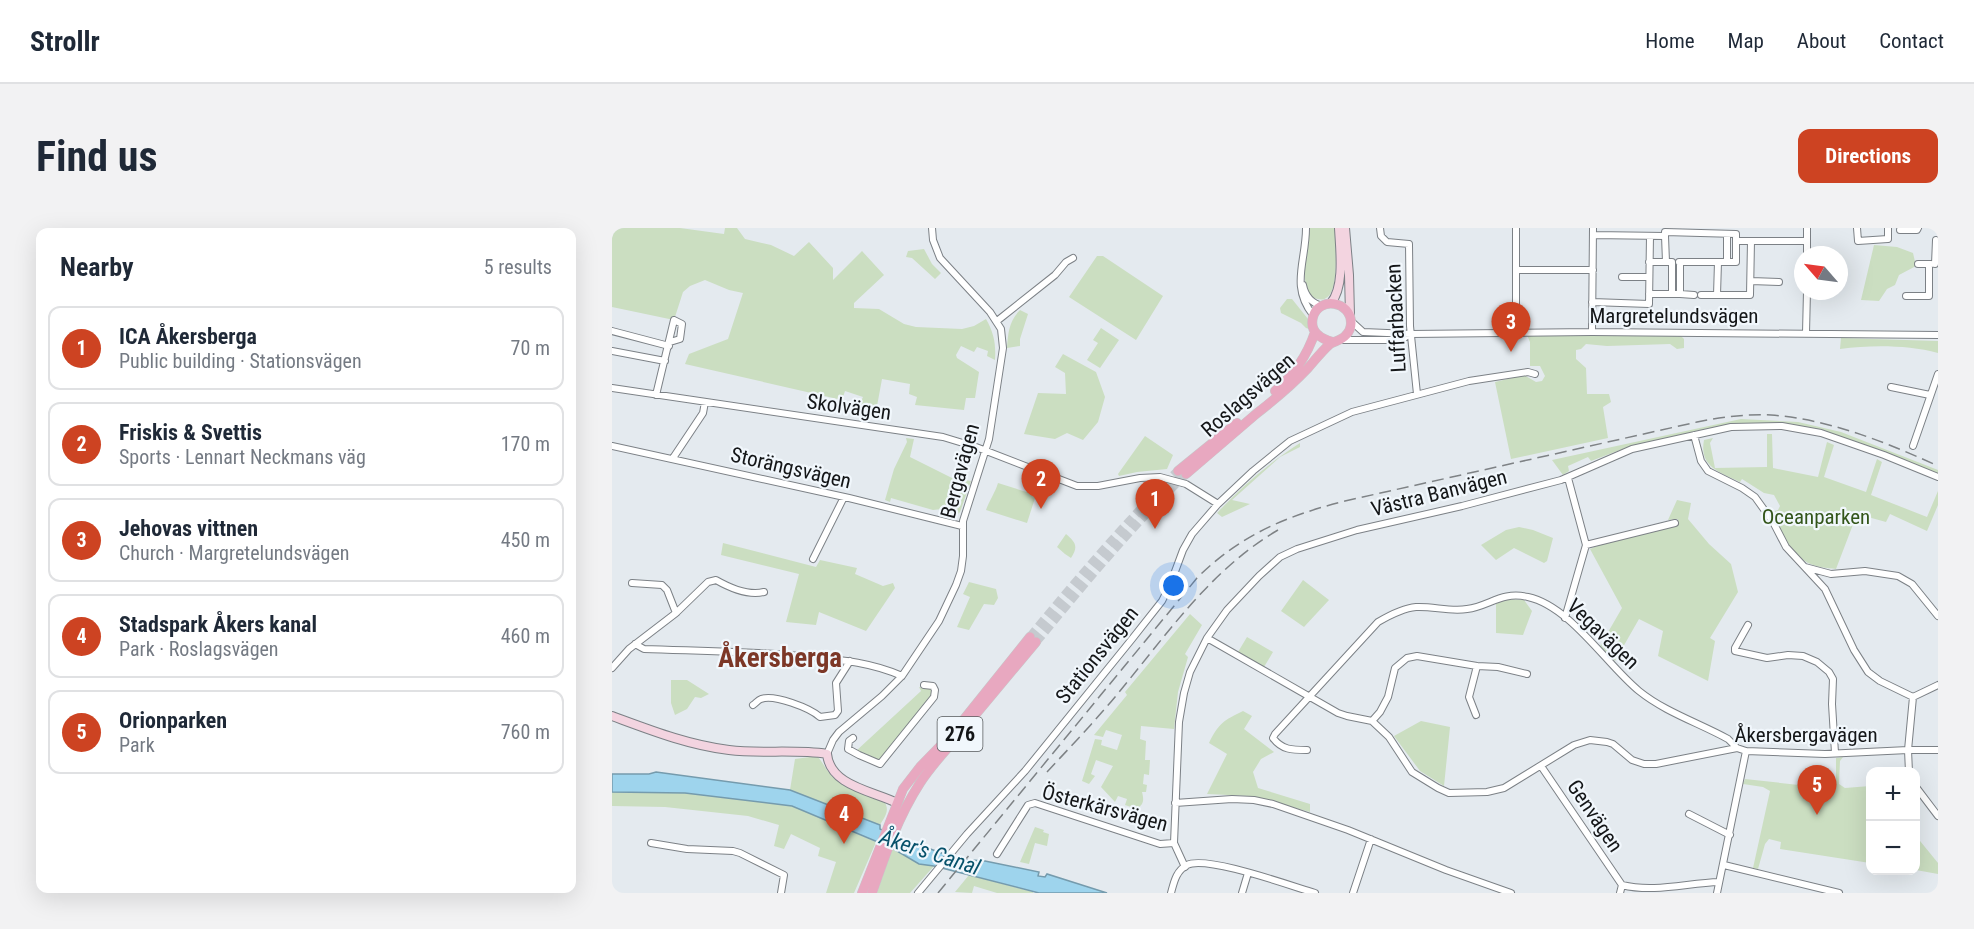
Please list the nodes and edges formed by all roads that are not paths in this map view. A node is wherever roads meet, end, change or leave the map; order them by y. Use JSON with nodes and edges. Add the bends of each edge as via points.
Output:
{"nodes":[{"id":1,"x":932,"y":228,"type":"edge"},
{"id":2,"x":1306,"y":228,"type":"edge"},
{"id":3,"x":1339,"y":228,"type":"edge"},
{"id":4,"x":1345,"y":228,"type":"edge"},
{"id":5,"x":1380,"y":228,"type":"edge"},
{"id":6,"x":1516,"y":228,"type":"edge"},
{"id":7,"x":1807,"y":228,"type":"edge"},
{"id":8,"x":1857,"y":228,"type":"edge"},
{"id":9,"x":1888,"y":228,"type":"edge"},
{"id":10,"x":1918,"y":228,"type":"edge"},
{"id":11,"x":1900,"y":230,"type":"dead end"},
{"id":12,"x":1593,"y":232,"type":"edge"},
{"id":13,"x":1665,"y":232,"type":"edge"},
{"id":14,"x":1727,"y":234,"type":"junction"},
{"id":15,"x":1736,"y":234,"type":"edge"},
{"id":16,"x":1650,"y":236,"type":"junction"},
{"id":17,"x":1936,"y":240,"type":"dead end"},
{"id":18,"x":1751,"y":241,"type":"junction"},
{"id":19,"x":1807,"y":241,"type":"junction"},
{"id":20,"x":1807,"y":246,"type":"edge"},
{"id":21,"x":1073,"y":258,"type":"dead end"},
{"id":22,"x":1649,"y":262,"type":"junction"},
{"id":23,"x":1669,"y":262,"type":"junction"},
{"id":24,"x":1680,"y":262,"type":"junction"},
{"id":25,"x":1718,"y":262,"type":"junction"},
{"id":26,"x":1727,"y":262,"type":"junction"},
{"id":27,"x":1918,"y":264,"type":"dead end"},
{"id":28,"x":1934,"y":264,"type":"edge"},
{"id":29,"x":1517,"y":270,"type":"junction"},
{"id":30,"x":1593,"y":270,"type":"junction"},
{"id":31,"x":1302,"y":272,"type":"junction"},
{"id":32,"x":1622,"y":277,"type":"dead end"},
{"id":33,"x":1649,"y":277,"type":"junction"},
{"id":34,"x":1751,"y":281,"type":"junction"},
{"id":35,"x":1779,"y":282,"type":"dead end"},
{"id":36,"x":1649,"y":294,"type":"junction"},
{"id":37,"x":1672,"y":294,"type":"junction"},
{"id":38,"x":1680,"y":294,"type":"junction"},
{"id":39,"x":1717,"y":295,"type":"junction"},
{"id":40,"x":1906,"y":296,"type":"dead end"},
{"id":41,"x":1929,"y":296,"type":"junction"},
{"id":42,"x":1938,"y":296,"type":"edge"},
{"id":43,"x":1807,"y":300,"type":"edge"},
{"id":44,"x":1592,"y":302,"type":"junction"},
{"id":45,"x":1326,"y":304,"type":"junction"},
{"id":46,"x":1313,"y":315,"type":"junction"},
{"id":47,"x":1350,"y":318,"type":"junction"},
{"id":48,"x":997,"y":321,"type":"junction"},
{"id":49,"x":612,"y":331,"type":"edge"},
{"id":50,"x":1315,"y":332,"type":"junction"},
{"id":51,"x":1516,"y":332,"type":"junction"},
{"id":52,"x":1592,"y":332,"type":"junction"},
{"id":53,"x":1806,"y":333,"type":"junction"},
{"id":54,"x":1411,"y":334,"type":"junction"},
{"id":55,"x":1938,"y":335,"type":"edge"},
{"id":56,"x":1335,"y":341,"type":"junction"},
{"id":57,"x":612,"y":351,"type":"edge"},
{"id":58,"x":665,"y":361,"type":"junction"},
{"id":59,"x":1535,"y":374,"type":"dead end"},
{"id":60,"x":1938,"y":374,"type":"edge"},
{"id":61,"x":1891,"y":387,"type":"dead end"},
{"id":62,"x":612,"y":388,"type":"edge"},
{"id":63,"x":1418,"y":394,"type":"junction"},
{"id":64,"x":656,"y":395,"type":"junction"},
{"id":65,"x":1930,"y":395,"type":"junction"},
{"id":66,"x":705,"y":402,"type":"junction"},
{"id":67,"x":1694,"y":435,"type":"junction"},
{"id":68,"x":612,"y":446,"type":"edge"},
{"id":69,"x":1913,"y":446,"type":"dead end"},
{"id":70,"x":986,"y":451,"type":"junction"},
{"id":71,"x":673,"y":458,"type":"junction"},
{"id":72,"x":1938,"y":477,"type":"edge"},
{"id":73,"x":1568,"y":478,"type":"junction"},
{"id":74,"x":844,"y":497,"type":"junction"},
{"id":75,"x":1218,"y":504,"type":"junction"},
{"id":76,"x":1675,"y":523,"type":"dead end"},
{"id":77,"x":962,"y":526,"type":"junction"},
{"id":78,"x":1586,"y":545,"type":"junction"},
{"id":79,"x":813,"y":559,"type":"dead end"},
{"id":80,"x":1804,"y":567,"type":"junction"},
{"id":81,"x":1831,"y":574,"type":"junction"},
{"id":82,"x":632,"y":582,"type":"dead end"},
{"id":83,"x":1825,"y":589,"type":"junction"},
{"id":84,"x":764,"y":592,"type":"dead end"},
{"id":85,"x":676,"y":613,"type":"junction"},
{"id":86,"x":1938,"y":616,"type":"edge"},
{"id":87,"x":1565,"y":618,"type":"junction"},
{"id":88,"x":1748,"y":625,"type":"dead end"},
{"id":89,"x":1207,"y":638,"type":"junction"},
{"id":90,"x":635,"y":644,"type":"junction"},
{"id":91,"x":850,"y":661,"type":"junction"},
{"id":92,"x":1477,"y":666,"type":"junction"},
{"id":93,"x":612,"y":668,"type":"edge"},
{"id":94,"x":1527,"y":674,"type":"dead end"},
{"id":95,"x":902,"y":676,"type":"junction"},
{"id":96,"x":924,"y":685,"type":"dead end"},
{"id":97,"x":1938,"y":685,"type":"edge"},
{"id":98,"x":1308,"y":696,"type":"junction"},
{"id":99,"x":1913,"y":697,"type":"junction"},
{"id":100,"x":753,"y":705,"type":"dead end"},
{"id":101,"x":1476,"y":715,"type":"dead end"},
{"id":102,"x":612,"y":716,"type":"edge"},
{"id":103,"x":1372,"y":721,"type":"junction"},
{"id":104,"x":853,"y":738,"type":"dead end"},
{"id":105,"x":1737,"y":748,"type":"junction"},
{"id":106,"x":1307,"y":750,"type":"dead end"},
{"id":107,"x":1908,"y":750,"type":"junction"},
{"id":108,"x":1938,"y":750,"type":"edge"},
{"id":109,"x":1746,"y":751,"type":"junction"},
{"id":110,"x":1835,"y":753,"type":"junction"},
{"id":111,"x":827,"y":754,"type":"junction"},
{"id":112,"x":1541,"y":766,"type":"junction"},
{"id":113,"x":1909,"y":767,"type":"edge"},
{"id":114,"x":1920,"y":793,"type":"edge"},
{"id":115,"x":897,"y":803,"type":"junction"},
{"id":116,"x":1175,"y":803,"type":"junction"},
{"id":117,"x":1689,"y":814,"type":"dead end"},
{"id":118,"x":1938,"y":816,"type":"edge"},
{"id":119,"x":890,"y":830,"type":"junction"},
{"id":120,"x":1730,"y":835,"type":"junction"},
{"id":121,"x":1371,"y":839,"type":"junction"},
{"id":122,"x":651,"y":843,"type":"dead end"},
{"id":123,"x":1174,"y":843,"type":"junction"},
{"id":124,"x":883,"y":848,"type":"junction"},
{"id":125,"x":997,"y":854,"type":"dead end"},
{"id":126,"x":1724,"y":865,"type":"junction"},
{"id":127,"x":1185,"y":867,"type":"junction"},
{"id":128,"x":1248,"y":873,"type":"junction"},
{"id":129,"x":1719,"y":882,"type":"junction"},
{"id":130,"x":1622,"y":885,"type":"junction"},
{"id":131,"x":1300,"y":891,"type":"edge"},
{"id":132,"x":781,"y":893,"type":"edge"},
{"id":133,"x":862,"y":893,"type":"edge"},
{"id":134,"x":872,"y":893,"type":"edge"},
{"id":135,"x":918,"y":893,"type":"edge"},
{"id":136,"x":1172,"y":893,"type":"edge"},
{"id":137,"x":1242,"y":893,"type":"edge"},
{"id":138,"x":1315,"y":893,"type":"edge"},
{"id":139,"x":1353,"y":893,"type":"edge"},
{"id":140,"x":1511,"y":893,"type":"edge"},
{"id":141,"x":1620,"y":893,"type":"edge"},
{"id":142,"x":1717,"y":893,"type":"edge"},
{"id":143,"x":1839,"y":893,"type":"edge"}],
"edges":[{"from":1,"to":48,"type":"street","via":[[940,258]]},
{"from":2,"to":31,"type":"street"},
{"from":3,"to":45,"type":"street","via":[[1338,291]]},
{"from":4,"to":47,"type":"street"},
{"from":5,"to":54,"type":"street","name":"Luffarbacken","via":[[1387,242],[1409,244]]},
{"from":6,"to":29,"type":"street"},
{"from":7,"to":19,"type":"street"},
{"from":8,"to":9,"type":"street","via":[[1858,241],[1888,239]]},
{"from":10,"to":11,"type":"street"},
{"from":12,"to":16,"type":"street"},
{"from":12,"to":30,"type":"street"},
{"from":13,"to":14,"type":"street"},
{"from":13,"to":16,"type":"street"},
{"from":13,"to":23,"type":"street"},
{"from":14,"to":15,"type":"street"},
{"from":14,"to":26,"type":"street"},
{"from":15,"to":18,"type":"street"},
{"from":15,"to":26,"type":"street","via":[[1736,262]]},
{"from":16,"to":22,"type":"street"},
{"from":17,"to":28,"type":"street"},
{"from":18,"to":19,"type":"street"},
{"from":18,"to":34,"type":"street"},
{"from":19,"to":20,"type":"street"},
{"from":21,"to":48,"type":"street"},
{"from":22,"to":23,"type":"street"},
{"from":22,"to":33,"type":"street"},
{"from":23,"to":24,"type":"street"},
{"from":23,"to":37,"type":"street"},
{"from":24,"to":25,"type":"street"},
{"from":24,"to":38,"type":"street"},
{"from":25,"to":26,"type":"street"},
{"from":25,"to":39,"type":"street"},
{"from":27,"to":28,"type":"street"},
{"from":28,"to":41,"type":"street"},
{"from":29,"to":30,"type":"street"},
{"from":29,"to":51,"type":"street"},
{"from":30,"to":44,"type":"street"},
{"from":31,"to":45,"type":"street","via":[[1306,294],[1313,302]]},
{"from":31,"to":46,"type":"street","via":[[1302,298]]},
{"from":32,"to":33,"type":"street"},
{"from":33,"to":36,"type":"street"},
{"from":34,"to":35,"type":"street"},
{"from":34,"to":39,"type":"street","via":[[1750,295]]},
{"from":36,"to":37,"type":"street"},
{"from":36,"to":44,"type":"street","via":[[1649,304]]},
{"from":37,"to":38,"type":"street"},
{"from":38,"to":39,"type":"street"},
{"from":40,"to":41,"type":"street"},
{"from":41,"to":42,"type":"street"},
{"from":43,"to":53,"type":"street"},
{"from":44,"to":52,"type":"street"},
{"from":45,"to":46,"type":"main road"},
{"from":45,"to":47,"type":"main road","via":[[1345,308]]},
{"from":46,"to":50,"type":"main road"},
{"from":47,"to":54,"type":"street","name":"Margretelundsvägen","via":[[1363,332]]},
{"from":47,"to":56,"type":"main road","name":"Roslagsvägen","via":[[1350,329]]},
{"from":48,"to":70,"type":"street","name":"Bergavägen","via":[[1003,348]]},
{"from":49,"to":58,"type":"street","via":[[669,344]]},
{"from":50,"to":56,"type":"main road","via":[[1322,339]]},
{"from":50,"to":56,"type":"main road","name":"Roslagsvägen","via":[[1309,351],[1282,385],[1182,473],[1287,388]]},
{"from":51,"to":52,"type":"street","name":"Margretelundsvägen"},
{"from":51,"to":54,"type":"street","name":"Margretelundsvägen"},
{"from":52,"to":53,"type":"street","name":"Margretelundsvägen"},
{"from":53,"to":55,"type":"street","name":"Margretelundsvägen"},
{"from":54,"to":56,"type":"street","name":"Margretelundsvägen","via":[[1401,340]]},
{"from":54,"to":63,"type":"street","name":"Luffarbacken"},
{"from":57,"to":58,"type":"street"},
{"from":58,"to":64,"type":"street"},
{"from":59,"to":63,"type":"street","name":"Stationsvägen","via":[[1488,377]]},
{"from":60,"to":65,"type":"street"},
{"from":61,"to":65,"type":"street"},
{"from":62,"to":64,"type":"street","name":"Skolvägen"},
{"from":63,"to":75,"type":"street","name":"Stationsvägen","via":[[1362,408],[1301,434]]},
{"from":64,"to":66,"type":"street","name":"Skolvägen"},
{"from":65,"to":69,"type":"street"},
{"from":66,"to":70,"type":"street","name":"Skolvägen","via":[[943,437]]},
{"from":66,"to":71,"type":"street","via":[[703,413]]},
{"from":67,"to":72,"type":"street","name":"Västra Banvägen","via":[[1731,427],[1782,426],[1821,433]]},
{"from":67,"to":73,"type":"street","name":"Västra Banvägen","via":[[1632,449]]},
{"from":67,"to":80,"type":"street","via":[[1708,471],[1755,497],[1786,547]]},
{"from":68,"to":71,"type":"street","name":"Storängsvägen"},
{"from":70,"to":75,"type":"street","name":"Skolvägen","via":[[1086,487],[1140,478],[1176,480]]},
{"from":70,"to":77,"type":"street","name":"Bergavägen"},
{"from":71,"to":74,"type":"street","name":"Storängsvägen"},
{"from":73,"to":78,"type":"street"},
{"from":73,"to":89,"type":"street","name":"Västra Banvägen","via":[[1364,528],[1297,549],[1280,557],[1259,576]]},
{"from":74,"to":77,"type":"street","name":"Storängsvägen"},
{"from":74,"to":79,"type":"street"},
{"from":75,"to":135,"type":"street","name":"Stationsvägen","via":[[1188,541],[1162,601],[1025,771]]},
{"from":76,"to":78,"type":"street"},
{"from":77,"to":95,"type":"street","name":"Bergavägen","via":[[963,556],[956,585],[939,621]]},
{"from":78,"to":87,"type":"street"},
{"from":80,"to":81,"type":"street"},
{"from":80,"to":83,"type":"street"},
{"from":81,"to":83,"type":"street"},
{"from":81,"to":86,"type":"street","via":[[1865,571],[1898,576],[1912,584]]},
{"from":82,"to":85,"type":"street","via":[[662,585]]},
{"from":83,"to":99,"type":"street","via":[[1868,672]]},
{"from":84,"to":85,"type":"street","via":[[730,588],[716,580],[708,582]]},
{"from":85,"to":90,"type":"street"},
{"from":87,"to":98,"type":"street","name":"Vegavägen","via":[[1538,600],[1516,596],[1499,597],[1467,609],[1406,609],[1378,622]]},
{"from":87,"to":105,"type":"street","name":"Vegavägen","via":[[1640,692],[1728,739]]},
{"from":88,"to":110,"type":"street","via":[[1735,651],[1767,658],[1803,656],[1831,675]]},
{"from":89,"to":98,"type":"street"},
{"from":89,"to":116,"type":"street","name":"Västra Banvägen","via":[[1184,693]]},
{"from":90,"to":91,"type":"street","via":[[644,649],[774,653]]},
{"from":90,"to":93,"type":"street"},
{"from":91,"to":95,"type":"street"},
{"from":91,"to":100,"type":"street","via":[[836,683],[835,715],[820,717],[804,706],[781,701],[761,699]]},
{"from":92,"to":94,"type":"street"},
{"from":92,"to":101,"type":"street","via":[[1469,697]]},
{"from":92,"to":103,"type":"street","via":[[1417,656],[1407,658],[1395,668],[1388,697]]},
{"from":95,"to":111,"type":"street","name":"Bergavägen","via":[[839,732]]},
{"from":96,"to":104,"type":"street","via":[[933,686],[934,697],[880,764],[848,749]]},
{"from":97,"to":99,"type":"street"},
{"from":98,"to":103,"type":"street","via":[[1347,716]]},
{"from":98,"to":106,"type":"street","name":"Vegavägen","via":[[1273,738],[1286,749]]},
{"from":99,"to":107,"type":"street"},
{"from":102,"to":111,"type":"street","via":[[706,747]]},
{"from":103,"to":112,"type":"street","name":"Åkersbergavägen","via":[[1389,737],[1412,772],[1449,793],[1496,791]]},
{"from":105,"to":109,"type":"street","name":"Åkersbergavägen"},
{"from":105,"to":112,"type":"street","name":"Åkersbergavägen","via":[[1644,764],[1632,760],[1613,744],[1590,740],[1574,745]]},
{"from":107,"to":108,"type":"street","name":"Åkersbergavägen"},
{"from":107,"to":110,"type":"street","name":"Åkersbergavägen"},
{"from":107,"to":113,"type":"street"},
{"from":109,"to":110,"type":"street","name":"Åkersbergavägen"},
{"from":109,"to":120,"type":"street"},
{"from":111,"to":115,"type":"street","via":[[831,769],[842,779]]},
{"from":112,"to":130,"type":"street","name":"Genvägen"},
{"from":114,"to":118,"type":"street"},
{"from":115,"to":119,"type":"main road","via":[[899,809]]},
{"from":115,"to":119,"type":"main road","number":"276","via":[[912,776],[1033,640],[938,759]]},
{"from":116,"to":121,"type":"street","via":[[1254,800]]},
{"from":116,"to":123,"type":"street","name":"Västra Banvägen"},
{"from":117,"to":120,"type":"street"},
{"from":119,"to":124,"type":"main road","number":"276"},
{"from":120,"to":126,"type":"street"},
{"from":121,"to":139,"type":"street"},
{"from":121,"to":140,"type":"street"},
{"from":122,"to":132,"type":"street","via":[[740,853],[784,875]]},
{"from":123,"to":125,"type":"street","name":"Österkärsvägen","via":[[1160,844],[1035,803],[1028,804]]},
{"from":123,"to":127,"type":"street","name":"Västra Banvägen"},
{"from":124,"to":133,"type":"main road","number":"276"},
{"from":124,"to":134,"type":"main road","number":"276"},
{"from":126,"to":129,"type":"street"},
{"from":126,"to":143,"type":"street"},
{"from":127,"to":128,"type":"street","via":[[1204,863]]},
{"from":127,"to":136,"type":"street","via":[[1177,875]]},
{"from":128,"to":131,"type":"street"},
{"from":128,"to":137,"type":"street"},
{"from":129,"to":130,"type":"street","via":[[1657,891]]},
{"from":129,"to":142,"type":"street"},
{"from":130,"to":141,"type":"street"},
{"from":131,"to":138,"type":"street"}]}
